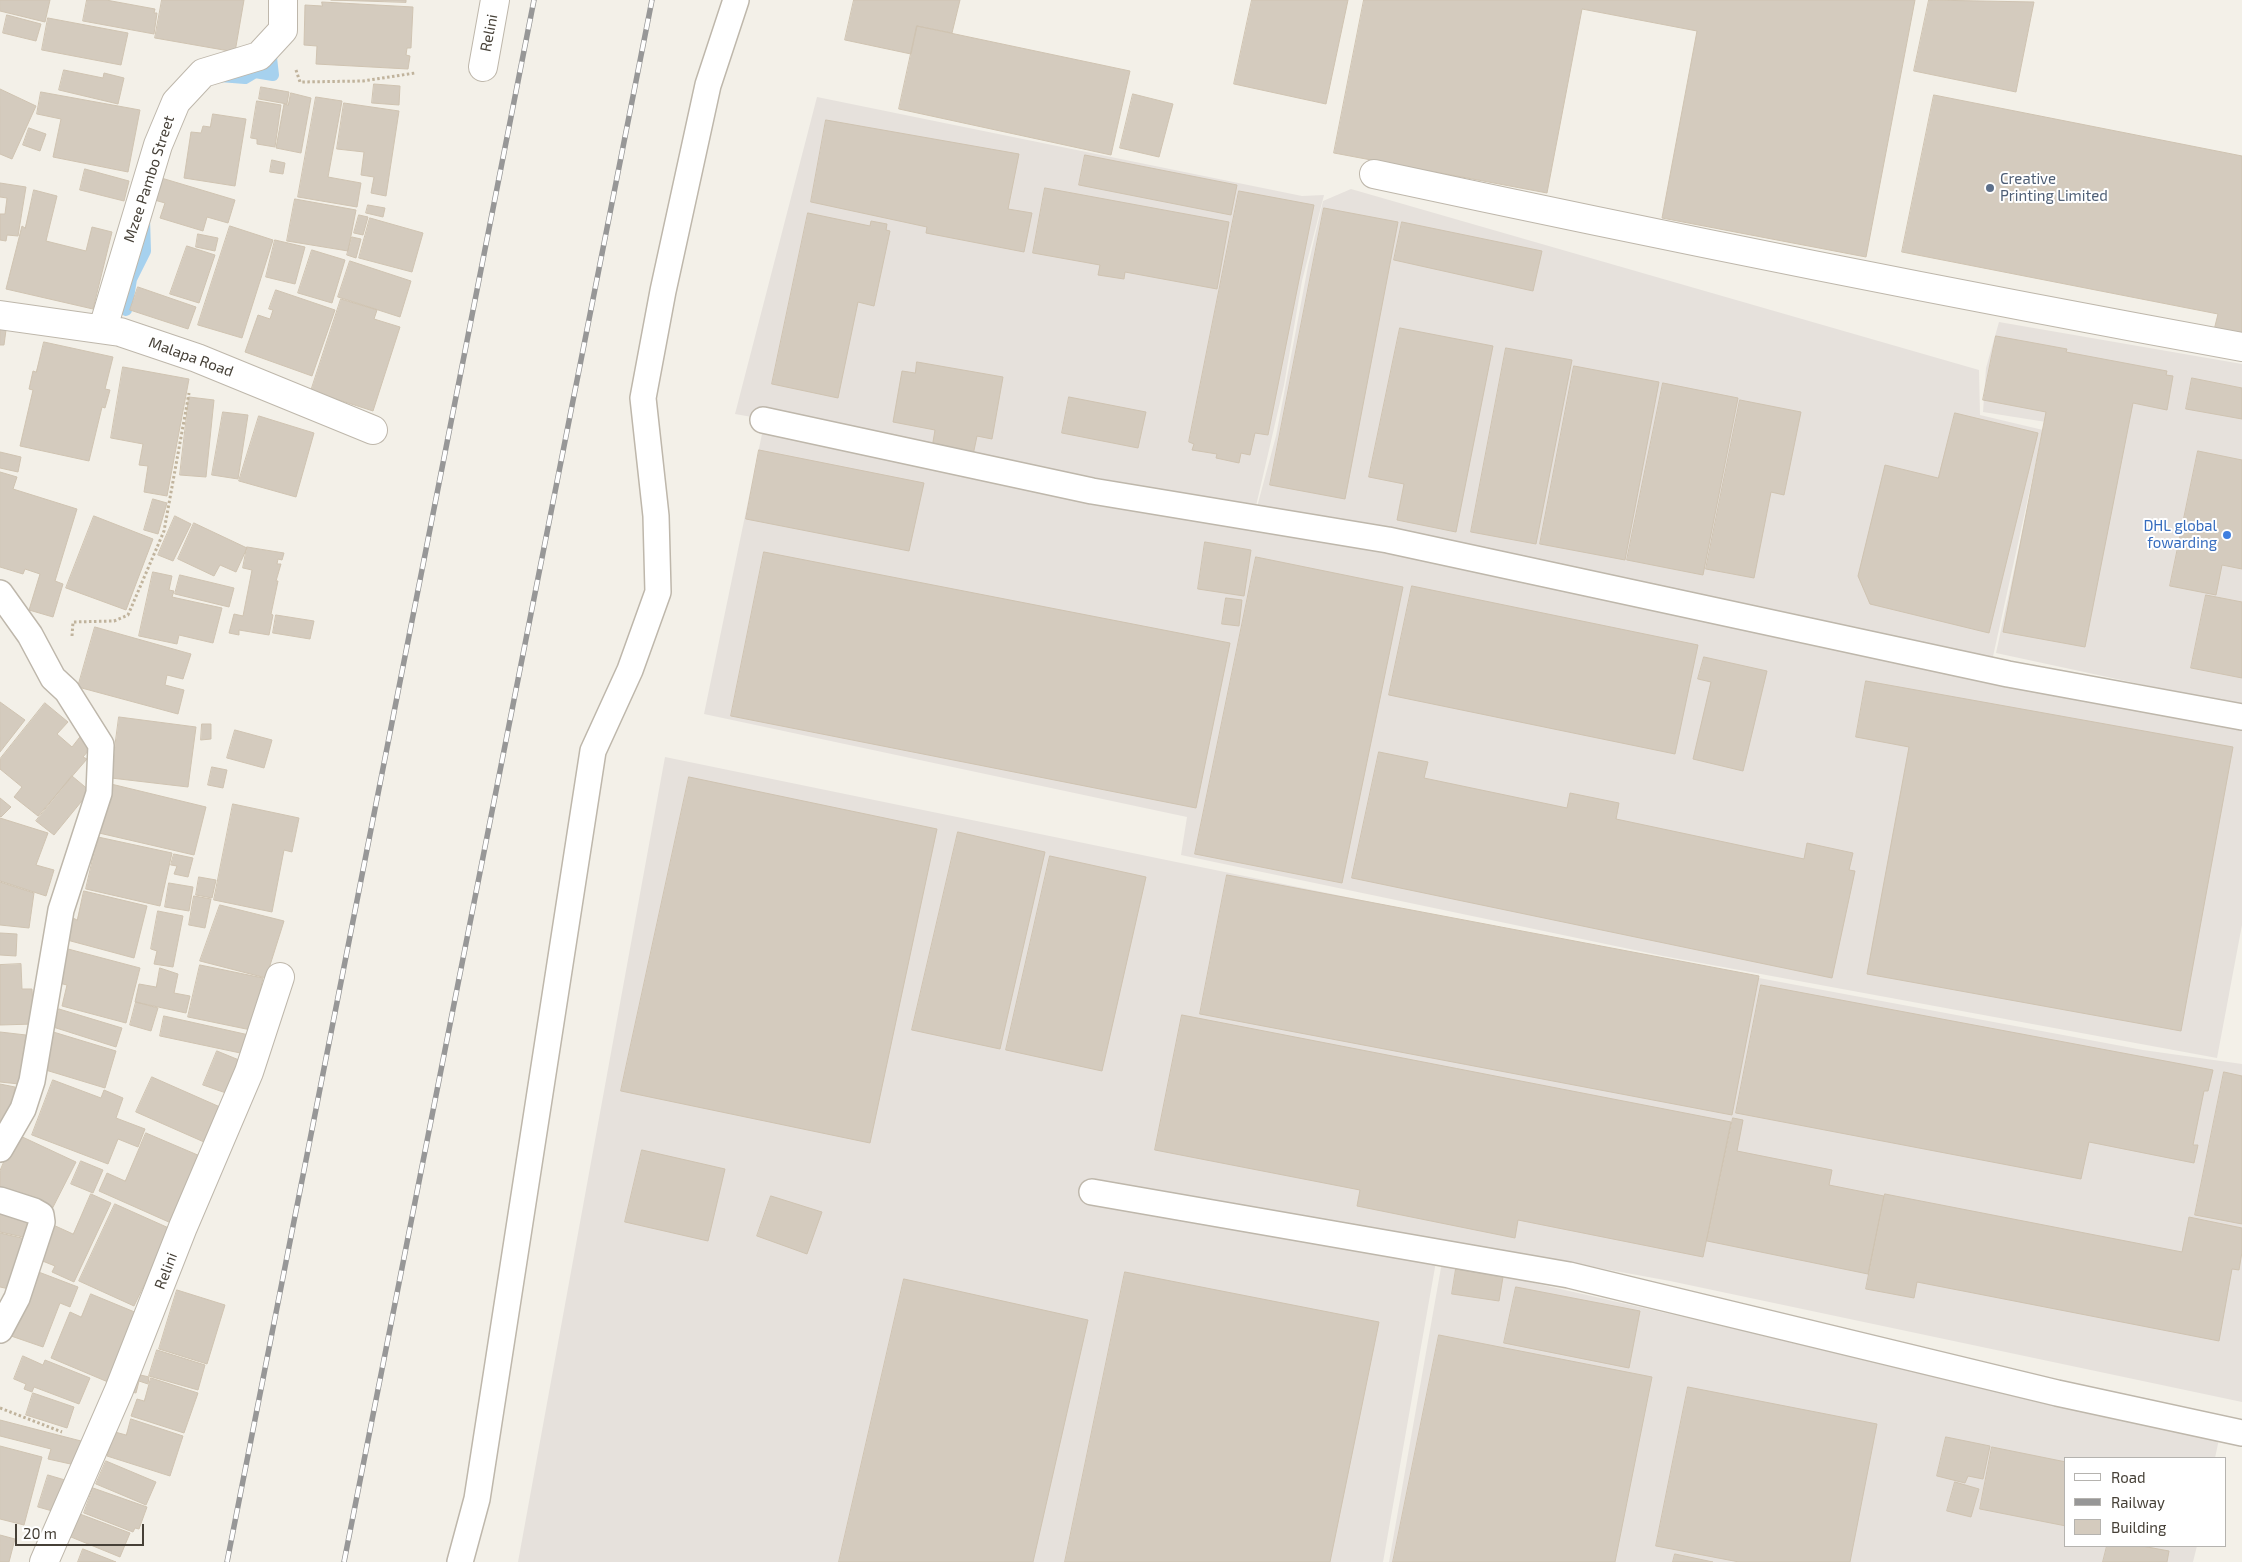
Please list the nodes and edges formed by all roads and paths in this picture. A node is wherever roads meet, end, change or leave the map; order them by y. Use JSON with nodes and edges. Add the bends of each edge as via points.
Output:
{"nodes":[{"id":1,"x":283,"y":0,"type":"edge"},
{"id":2,"x":495,"y":0,"type":"edge"},
{"id":3,"x":736,"y":0,"type":"edge"},
{"id":4,"x":283,"y":30,"type":"junction"},
{"id":5,"x":483,"y":67,"type":"dead end"},
{"id":6,"x":416,"y":73,"type":"dead end"},
{"id":7,"x":1374,"y":174,"type":"dead end"},
{"id":8,"x":0,"y":315,"type":"edge"},
{"id":9,"x":102,"y":328,"type":"junction"},
{"id":10,"x":2242,"y":347,"type":"edge"},
{"id":11,"x":197,"y":358,"type":"junction"},
{"id":12,"x":763,"y":420,"type":"dead end"},
{"id":13,"x":373,"y":430,"type":"dead end"},
{"id":14,"x":0,"y":593,"type":"edge"},
{"id":15,"x":66,"y":691,"type":"junction"},
{"id":16,"x":2242,"y":717,"type":"edge"},
{"id":17,"x":280,"y":977,"type":"dead end"},
{"id":18,"x":0,"y":1150,"type":"edge"},
{"id":19,"x":1092,"y":1192,"type":"dead end"},
{"id":20,"x":0,"y":1200,"type":"edge"},
{"id":21,"x":0,"y":1330,"type":"edge"},
{"id":22,"x":0,"y":1408,"type":"edge"},
{"id":23,"x":65,"y":1433,"type":"dead end"},
{"id":24,"x":2242,"y":1433,"type":"edge"},
{"id":25,"x":44,"y":1562,"type":"edge"},
{"id":26,"x":460,"y":1562,"type":"edge"}],
"edges":[{"from":1,"to":4,"type":"street"},
{"from":2,"to":5,"type":"street","name":"Relini"},
{"from":3,"to":26,"type":"lane","via":[[708,84],[643,398],[656,516],[658,592],[630,670],[593,751],[477,1499]]},
{"from":4,"to":6,"type":"path","via":[[300,82],[363,81]]},
{"from":4,"to":9,"type":"street","name":"Mzee Pambo Street","via":[[258,56],[203,73],[176,102],[158,145]]},
{"from":7,"to":10,"type":"street","via":[[2023,307]]},
{"from":8,"to":9,"type":"street","name":"Malapa Road"},
{"from":9,"to":11,"type":"street","name":"Malapa Road"},
{"from":11,"to":13,"type":"street","name":"Malapa Road"},
{"from":11,"to":15,"type":"path","via":[[164,531],[128,615],[114,621],[73,622]]},
{"from":12,"to":16,"type":"lane","via":[[1092,491],[1388,540],[2008,674]]},
{"from":14,"to":15,"type":"lane","via":[[30,635],[53,678]]},
{"from":15,"to":18,"type":"lane","via":[[100,745],[99,793],[61,910],[32,1081],[24,1109]]},
{"from":17,"to":25,"type":"street","name":"Relini","via":[[249,1072],[119,1390]]},
{"from":19,"to":24,"type":"lane","via":[[1569,1275],[2057,1393]]},
{"from":20,"to":21,"type":"lane","via":[[34,1211],[41,1215],[42,1222],[17,1298]]},
{"from":22,"to":23,"type":"path"}]}
